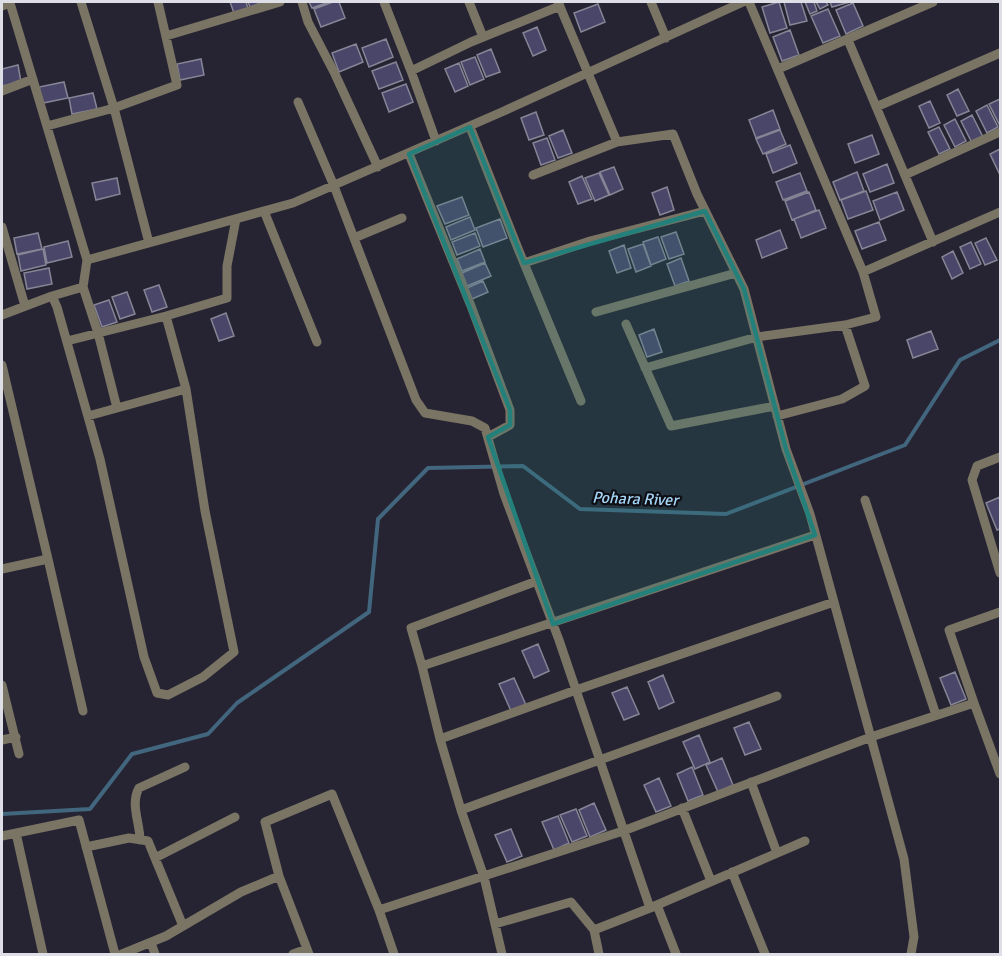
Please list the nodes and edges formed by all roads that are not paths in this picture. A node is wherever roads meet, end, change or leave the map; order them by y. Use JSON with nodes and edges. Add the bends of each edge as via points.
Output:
{"nodes":[{"id":1,"x":81,"y":2,"type":"edge"},
{"id":2,"x":158,"y":2,"type":"edge"},
{"id":3,"x":280,"y":2,"type":"edge"},
{"id":4,"x":302,"y":2,"type":"edge"},
{"id":5,"x":386,"y":2,"type":"edge"},
{"id":6,"x":469,"y":2,"type":"edge"},
{"id":7,"x":651,"y":2,"type":"edge"},
{"id":8,"x":743,"y":2,"type":"edge"},
{"id":9,"x":749,"y":2,"type":"edge"},
{"id":10,"x":933,"y":2,"type":"edge"},
{"id":11,"x":9,"y":4,"type":"edge"},
{"id":12,"x":559,"y":4,"type":"edge"},
{"id":13,"x":166,"y":36,"type":"junction"},
{"id":14,"x":483,"y":37,"type":"junction"},
{"id":15,"x":666,"y":38,"type":"junction"},
{"id":16,"x":848,"y":39,"type":"junction"},
{"id":17,"x":1000,"y":53,"type":"edge"},
{"id":18,"x":778,"y":69,"type":"junction"},
{"id":19,"x":411,"y":71,"type":"junction"},
{"id":20,"x":588,"y":74,"type":"junction"},
{"id":21,"x":33,"y":80,"type":"junction"},
{"id":22,"x":2,"y":91,"type":"edge"},
{"id":23,"x":298,"y":102,"type":"dead end"},
{"id":24,"x":876,"y":107,"type":"junction"},
{"id":25,"x":114,"y":108,"type":"junction"},
{"id":26,"x":46,"y":126,"type":"junction"},
{"id":27,"x":470,"y":126,"type":"junction"},
{"id":28,"x":1000,"y":132,"type":"edge"},
{"id":29,"x":436,"y":141,"type":"junction"},
{"id":30,"x":617,"y":141,"type":"junction"},
{"id":31,"x":409,"y":154,"type":"junction"},
{"id":32,"x":378,"y":167,"type":"junction"},
{"id":33,"x":533,"y":175,"type":"dead end"},
{"id":34,"x":905,"y":175,"type":"junction"},
{"id":35,"x":334,"y":186,"type":"junction"},
{"id":36,"x":264,"y":211,"type":"junction"},
{"id":37,"x":705,"y":211,"type":"junction"},
{"id":38,"x":1000,"y":212,"type":"edge"},
{"id":39,"x":402,"y":218,"type":"dead end"},
{"id":40,"x":236,"y":219,"type":"junction"},
{"id":41,"x":2,"y":227,"type":"edge"},
{"id":42,"x":354,"y":238,"type":"junction"},
{"id":43,"x":933,"y":242,"type":"junction"},
{"id":44,"x":149,"y":243,"type":"junction"},
{"id":45,"x":87,"y":260,"type":"junction"},
{"id":46,"x":524,"y":263,"type":"junction"},
{"id":47,"x":863,"y":272,"type":"junction"},
{"id":48,"x":736,"y":273,"type":"junction"},
{"id":49,"x":83,"y":287,"type":"junction"},
{"id":50,"x":52,"y":296,"type":"junction"},
{"id":51,"x":25,"y":306,"type":"junction"},
{"id":52,"x":596,"y":312,"type":"dead end"},
{"id":53,"x":2,"y":315,"type":"edge"},
{"id":54,"x":166,"y":316,"type":"junction"},
{"id":55,"x":626,"y":324,"type":"dead end"},
{"id":56,"x":845,"y":325,"type":"junction"},
{"id":57,"x":98,"y":333,"type":"junction"},
{"id":58,"x":757,"y":337,"type":"junction"},
{"id":59,"x":67,"y":341,"type":"junction"},
{"id":60,"x":317,"y":342,"type":"dead end"},
{"id":61,"x":2,"y":365,"type":"edge"},
{"id":62,"x":645,"y":368,"type":"junction"},
{"id":63,"x":186,"y":389,"type":"junction"},
{"id":64,"x":581,"y":401,"type":"dead end"},
{"id":65,"x":775,"y":406,"type":"junction"},
{"id":66,"x":117,"y":408,"type":"junction"},
{"id":67,"x":88,"y":416,"type":"junction"},
{"id":68,"x":777,"y":417,"type":"junction"},
{"id":69,"x":488,"y":437,"type":"junction"},
{"id":70,"x":1000,"y":457,"type":"edge"},
{"id":71,"x":865,"y":500,"type":"dead end"},
{"id":72,"x":815,"y":535,"type":"junction"},
{"id":73,"x":1000,"y":536,"type":"edge"},
{"id":74,"x":990,"y":540,"type":"junction"},
{"id":75,"x":48,"y":559,"type":"junction"},
{"id":76,"x":2,"y":569,"type":"edge"},
{"id":77,"x":1000,"y":573,"type":"edge"},
{"id":78,"x":537,"y":581,"type":"junction"},
{"id":79,"x":834,"y":602,"type":"junction"},
{"id":80,"x":1000,"y":612,"type":"edge"},
{"id":81,"x":553,"y":624,"type":"junction"},
{"id":82,"x":422,"y":666,"type":"junction"},
{"id":83,"x":2,"y":685,"type":"edge"},
{"id":84,"x":576,"y":690,"type":"junction"},
{"id":85,"x":777,"y":696,"type":"dead end"},
{"id":86,"x":974,"y":703,"type":"junction"},
{"id":87,"x":83,"y":711,"type":"dead end"},
{"id":88,"x":936,"y":716,"type":"junction"},
{"id":89,"x":16,"y":737,"type":"junction"},
{"id":90,"x":871,"y":737,"type":"junction"},
{"id":91,"x":440,"y":739,"type":"junction"},
{"id":92,"x":2,"y":740,"type":"edge"},
{"id":93,"x":19,"y":754,"type":"dead end"},
{"id":94,"x":599,"y":761,"type":"junction"},
{"id":95,"x":185,"y":767,"type":"dead end"},
{"id":96,"x":1000,"y":774,"type":"edge"},
{"id":97,"x":752,"y":783,"type":"junction"},
{"id":98,"x":682,"y":808,"type":"junction"},
{"id":99,"x":461,"y":810,"type":"junction"},
{"id":100,"x":235,"y":817,"type":"dead end"},
{"id":101,"x":623,"y":831,"type":"junction"},
{"id":102,"x":16,"y":833,"type":"junction"},
{"id":103,"x":2,"y":836,"type":"edge"},
{"id":104,"x":140,"y":840,"type":"junction"},
{"id":105,"x":805,"y":841,"type":"dead end"},
{"id":106,"x":86,"y":847,"type":"junction"},
{"id":107,"x":777,"y":852,"type":"junction"},
{"id":108,"x":155,"y":858,"type":"junction"},
{"id":109,"x":732,"y":872,"type":"junction"},
{"id":110,"x":279,"y":876,"type":"junction"},
{"id":111,"x":484,"y":877,"type":"junction"},
{"id":112,"x":711,"y":881,"type":"junction"},
{"id":113,"x":653,"y":907,"type":"junction"},
{"id":114,"x":379,"y":910,"type":"junction"},
{"id":115,"x":495,"y":924,"type":"junction"},
{"id":116,"x":183,"y":926,"type":"junction"},
{"id":117,"x":594,"y":930,"type":"junction"},
{"id":118,"x":151,"y":943,"type":"junction"},
{"id":119,"x":308,"y":952,"type":"edge"},
{"id":120,"x":42,"y":954,"type":"edge"},
{"id":121,"x":115,"y":954,"type":"edge"},
{"id":122,"x":122,"y":954,"type":"edge"},
{"id":123,"x":155,"y":954,"type":"edge"},
{"id":124,"x":293,"y":954,"type":"edge"},
{"id":125,"x":394,"y":954,"type":"edge"},
{"id":126,"x":501,"y":954,"type":"edge"},
{"id":127,"x":598,"y":954,"type":"edge"},
{"id":128,"x":676,"y":954,"type":"edge"},
{"id":129,"x":765,"y":954,"type":"edge"},
{"id":130,"x":911,"y":954,"type":"edge"}],
"edges":[{"from":1,"to":25,"type":"street"},
{"from":2,"to":13,"type":"street"},
{"from":3,"to":13,"type":"street"},
{"from":4,"to":32,"type":"street"},
{"from":5,"to":19,"type":"street"},
{"from":6,"to":14,"type":"street"},
{"from":7,"to":15,"type":"street"},
{"from":8,"to":15,"type":"street"},
{"from":9,"to":18,"type":"street"},
{"from":10,"to":16,"type":"street"},
{"from":11,"to":21,"type":"street"},
{"from":12,"to":14,"type":"street"},
{"from":12,"to":20,"type":"street"},
{"from":13,"to":25,"type":"street","via":[[177,85]]},
{"from":14,"to":19,"type":"street"},
{"from":15,"to":20,"type":"street"},
{"from":16,"to":18,"type":"street"},
{"from":16,"to":24,"type":"street"},
{"from":17,"to":24,"type":"street"},
{"from":18,"to":47,"type":"street"},
{"from":19,"to":29,"type":"street"},
{"from":20,"to":27,"type":"street"},
{"from":20,"to":30,"type":"street"},
{"from":21,"to":22,"type":"street"},
{"from":21,"to":26,"type":"street"},
{"from":23,"to":35,"type":"street"},
{"from":24,"to":34,"type":"street"},
{"from":25,"to":26,"type":"street"},
{"from":25,"to":44,"type":"street"},
{"from":26,"to":45,"type":"street"},
{"from":27,"to":29,"type":"street"},
{"from":27,"to":46,"type":"street"},
{"from":28,"to":34,"type":"street"},
{"from":29,"to":31,"type":"street"},
{"from":30,"to":33,"type":"street"},
{"from":30,"to":37,"type":"street","via":[[673,134]]},
{"from":31,"to":32,"type":"street"},
{"from":31,"to":69,"type":"street","via":[[510,410],[510,425]]},
{"from":32,"to":35,"type":"street"},
{"from":34,"to":43,"type":"street"},
{"from":35,"to":36,"type":"street"},
{"from":35,"to":42,"type":"street"},
{"from":36,"to":40,"type":"street"},
{"from":36,"to":60,"type":"street"},
{"from":37,"to":46,"type":"street"},
{"from":37,"to":48,"type":"street"},
{"from":38,"to":43,"type":"street"},
{"from":39,"to":42,"type":"street"},
{"from":40,"to":44,"type":"street"},
{"from":40,"to":54,"type":"street","via":[[227,266],[227,298]]},
{"from":41,"to":51,"type":"street"},
{"from":42,"to":69,"type":"street","via":[[416,400],[425,413],[472,421],[485,428]]},
{"from":43,"to":47,"type":"street"},
{"from":44,"to":45,"type":"street"},
{"from":45,"to":49,"type":"street"},
{"from":46,"to":64,"type":"street"},
{"from":47,"to":56,"type":"street","via":[[876,317]]},
{"from":48,"to":52,"type":"street"},
{"from":48,"to":58,"type":"street"},
{"from":49,"to":50,"type":"street"},
{"from":49,"to":57,"type":"street"},
{"from":50,"to":51,"type":"street"},
{"from":50,"to":59,"type":"street"},
{"from":51,"to":53,"type":"street"},
{"from":54,"to":57,"type":"street"},
{"from":54,"to":63,"type":"street"},
{"from":55,"to":62,"type":"street"},
{"from":56,"to":58,"type":"street"},
{"from":56,"to":68,"type":"street","via":[[865,386],[842,399]]},
{"from":57,"to":59,"type":"street"},
{"from":57,"to":66,"type":"street"},
{"from":58,"to":62,"type":"street"},
{"from":58,"to":65,"type":"street"},
{"from":59,"to":67,"type":"street"},
{"from":61,"to":75,"type":"street"},
{"from":62,"to":65,"type":"street","via":[[671,426]]},
{"from":63,"to":66,"type":"street"},
{"from":63,"to":67,"type":"street","via":[[205,511],[234,652],[203,676],[168,695],[157,693],[144,657]]},
{"from":65,"to":68,"type":"street"},
{"from":66,"to":67,"type":"street"},
{"from":68,"to":72,"type":"street"},
{"from":69,"to":78,"type":"street","via":[[504,494]]},
{"from":70,"to":74,"type":"street","via":[[977,466],[972,480]]},
{"from":71,"to":88,"type":"street"},
{"from":72,"to":79,"type":"street"},
{"from":72,"to":81,"type":"street"},
{"from":73,"to":74,"type":"street"},
{"from":74,"to":77,"type":"street"},
{"from":75,"to":76,"type":"street"},
{"from":75,"to":87,"type":"street"},
{"from":78,"to":81,"type":"street"},
{"from":78,"to":82,"type":"street","via":[[411,628]]},
{"from":79,"to":84,"type":"street"},
{"from":79,"to":90,"type":"street"},
{"from":80,"to":86,"type":"street","via":[[949,630]]},
{"from":81,"to":82,"type":"street"},
{"from":81,"to":84,"type":"street"},
{"from":82,"to":91,"type":"street"},
{"from":83,"to":89,"type":"street"},
{"from":84,"to":91,"type":"street"},
{"from":84,"to":94,"type":"street"},
{"from":85,"to":94,"type":"street"},
{"from":86,"to":88,"type":"street"},
{"from":86,"to":96,"type":"street"},
{"from":88,"to":90,"type":"street"},
{"from":89,"to":92,"type":"street"},
{"from":89,"to":93,"type":"street"},
{"from":90,"to":97,"type":"street"},
{"from":90,"to":130,"type":"street","via":[[904,859],[914,937]]},
{"from":91,"to":99,"type":"street"},
{"from":94,"to":99,"type":"street"},
{"from":94,"to":101,"type":"street"},
{"from":95,"to":104,"type":"street","via":[[139,788],[134,803]]},
{"from":97,"to":98,"type":"street"},
{"from":97,"to":107,"type":"street"},
{"from":98,"to":101,"type":"street"},
{"from":98,"to":112,"type":"street"},
{"from":99,"to":111,"type":"street"},
{"from":100,"to":108,"type":"street"},
{"from":101,"to":111,"type":"street"},
{"from":101,"to":113,"type":"street"},
{"from":102,"to":103,"type":"street"},
{"from":102,"to":106,"type":"street","via":[[79,820]]},
{"from":102,"to":120,"type":"street"},
{"from":104,"to":106,"type":"street","via":[[129,838]]},
{"from":104,"to":108,"type":"street","via":[[148,841]]},
{"from":105,"to":107,"type":"street"},
{"from":106,"to":121,"type":"street"},
{"from":107,"to":109,"type":"street"},
{"from":108,"to":116,"type":"street"},
{"from":109,"to":112,"type":"street"},
{"from":109,"to":129,"type":"street"},
{"from":110,"to":114,"type":"street","via":[[265,822],[332,794]]},
{"from":110,"to":116,"type":"street","via":[[241,892]]},
{"from":110,"to":119,"type":"street"},
{"from":111,"to":114,"type":"street"},
{"from":111,"to":115,"type":"street"},
{"from":112,"to":113,"type":"street"},
{"from":113,"to":117,"type":"street"},
{"from":113,"to":128,"type":"street"},
{"from":114,"to":125,"type":"street"},
{"from":115,"to":117,"type":"street","via":[[571,902]]},
{"from":115,"to":126,"type":"street"},
{"from":116,"to":118,"type":"street"},
{"from":117,"to":127,"type":"street"},
{"from":118,"to":122,"type":"street"},
{"from":118,"to":123,"type":"street"},
{"from":119,"to":124,"type":"street"}]}
